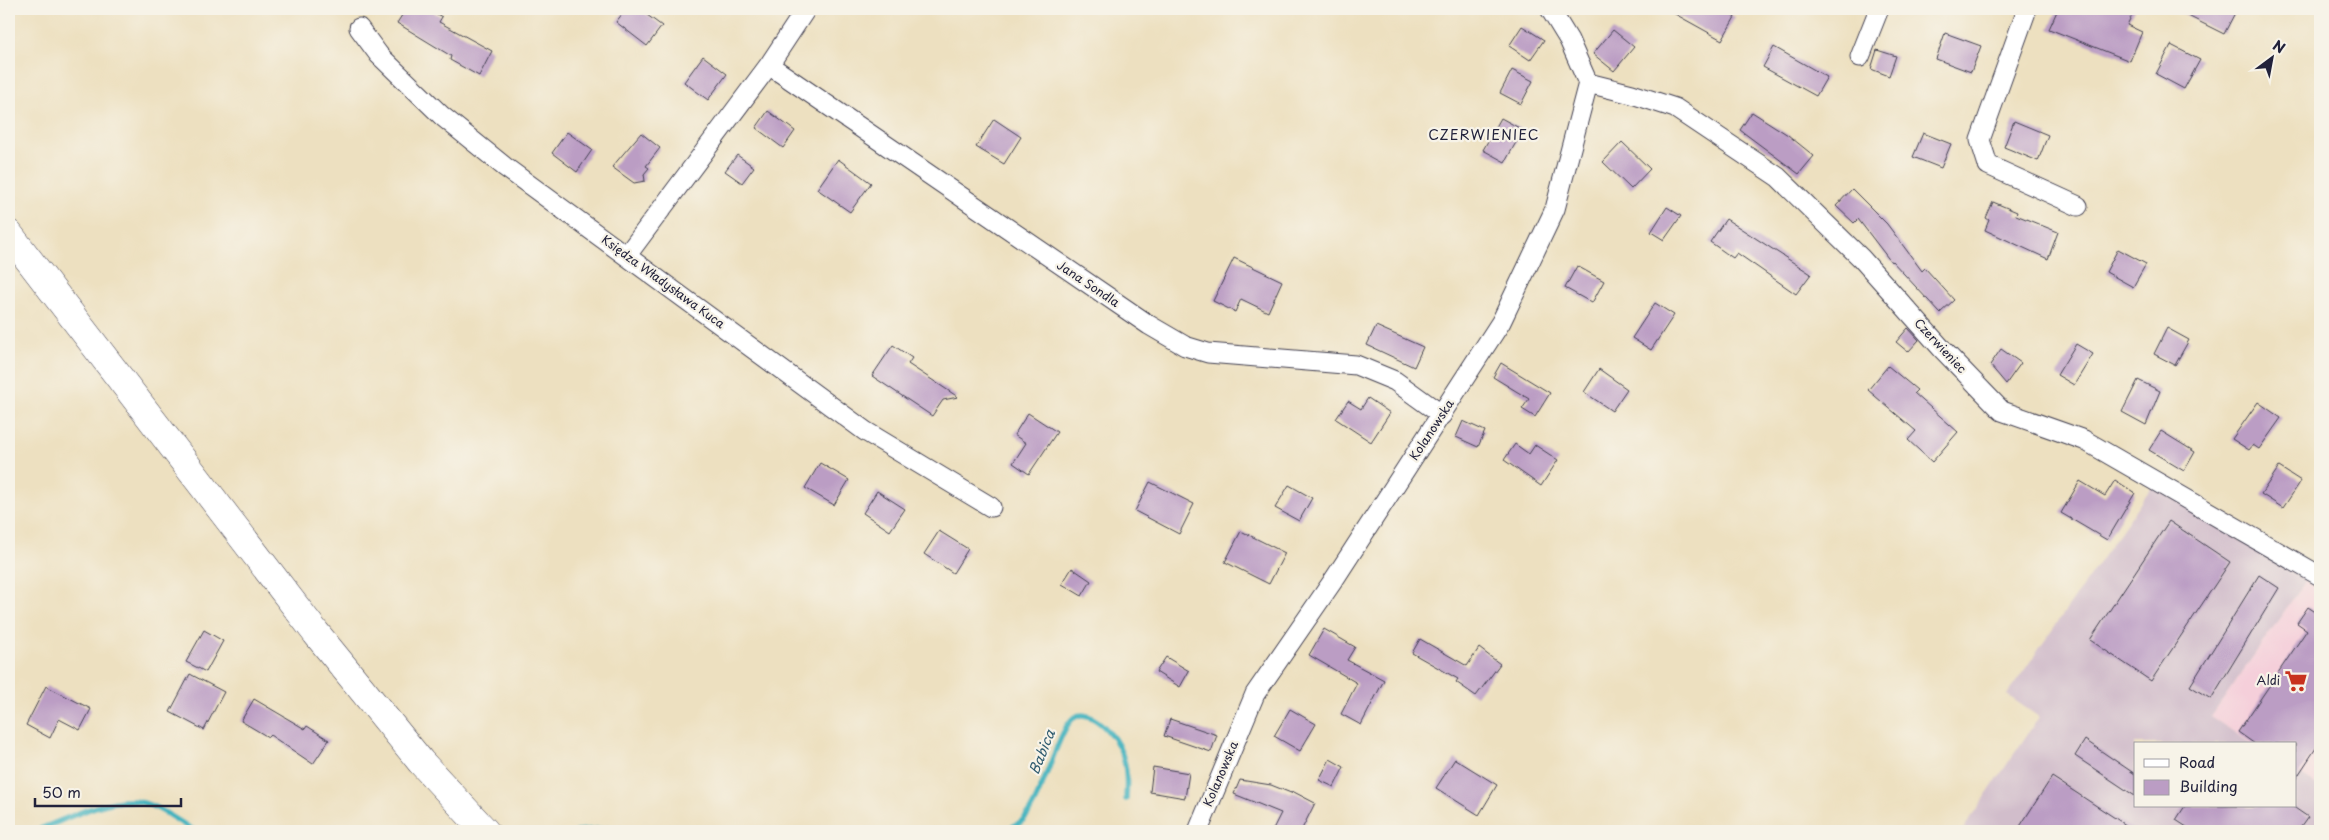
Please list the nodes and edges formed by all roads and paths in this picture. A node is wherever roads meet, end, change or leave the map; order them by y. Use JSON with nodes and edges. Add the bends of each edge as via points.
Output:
{"nodes":[{"id":1,"x":806,"y":9,"type":"edge"},
{"id":2,"x":1550,"y":9,"type":"edge"},
{"id":3,"x":1879,"y":9,"type":"edge"},
{"id":4,"x":2027,"y":9,"type":"edge"},
{"id":5,"x":359,"y":28,"type":"dead end"},
{"id":6,"x":1860,"y":57,"type":"dead end"},
{"id":7,"x":769,"y":65,"type":"junction"},
{"id":8,"x":1588,"y":83,"type":"junction"},
{"id":9,"x":2078,"y":206,"type":"dead end"},
{"id":10,"x":9,"y":234,"type":"edge"},
{"id":11,"x":627,"y":256,"type":"junction"},
{"id":12,"x":1442,"y":415,"type":"junction"},
{"id":13,"x":991,"y":507,"type":"dead end"},
{"id":14,"x":2320,"y":576,"type":"edge"},
{"id":15,"x":485,"y":831,"type":"edge"},
{"id":16,"x":1198,"y":831,"type":"edge"}],
"edges":[{"from":1,"to":7,"type":"street"},
{"from":2,"to":8,"type":"street","via":[[1569,40]]},
{"from":3,"to":6,"type":"street"},
{"from":4,"to":9,"type":"street","via":[[1980,140],[1988,165]]},
{"from":5,"to":11,"type":"street","name":"Księdza Władysława Kuca","via":[[378,55],[442,116],[505,167]]},
{"from":7,"to":11,"type":"street"},
{"from":7,"to":12,"type":"street","name":"Jana Sondla","via":[[1148,325],[1185,346],[1208,353],[1356,365],[1395,381]]},
{"from":8,"to":12,"type":"street","name":"Kolanowska","via":[[1555,210],[1501,322]]},
{"from":8,"to":14,"type":"street","name":"Czerwieniec","via":[[1675,108],[1778,177],[1861,258],[2002,412],[2084,440]]},
{"from":10,"to":15,"type":"main road","via":[[316,633],[421,762]]},
{"from":11,"to":13,"type":"street","name":"Księdza Władysława Kuca","via":[[865,431]]},
{"from":12,"to":16,"type":"street","name":"Kolanowska","via":[[1255,694]]}]}
